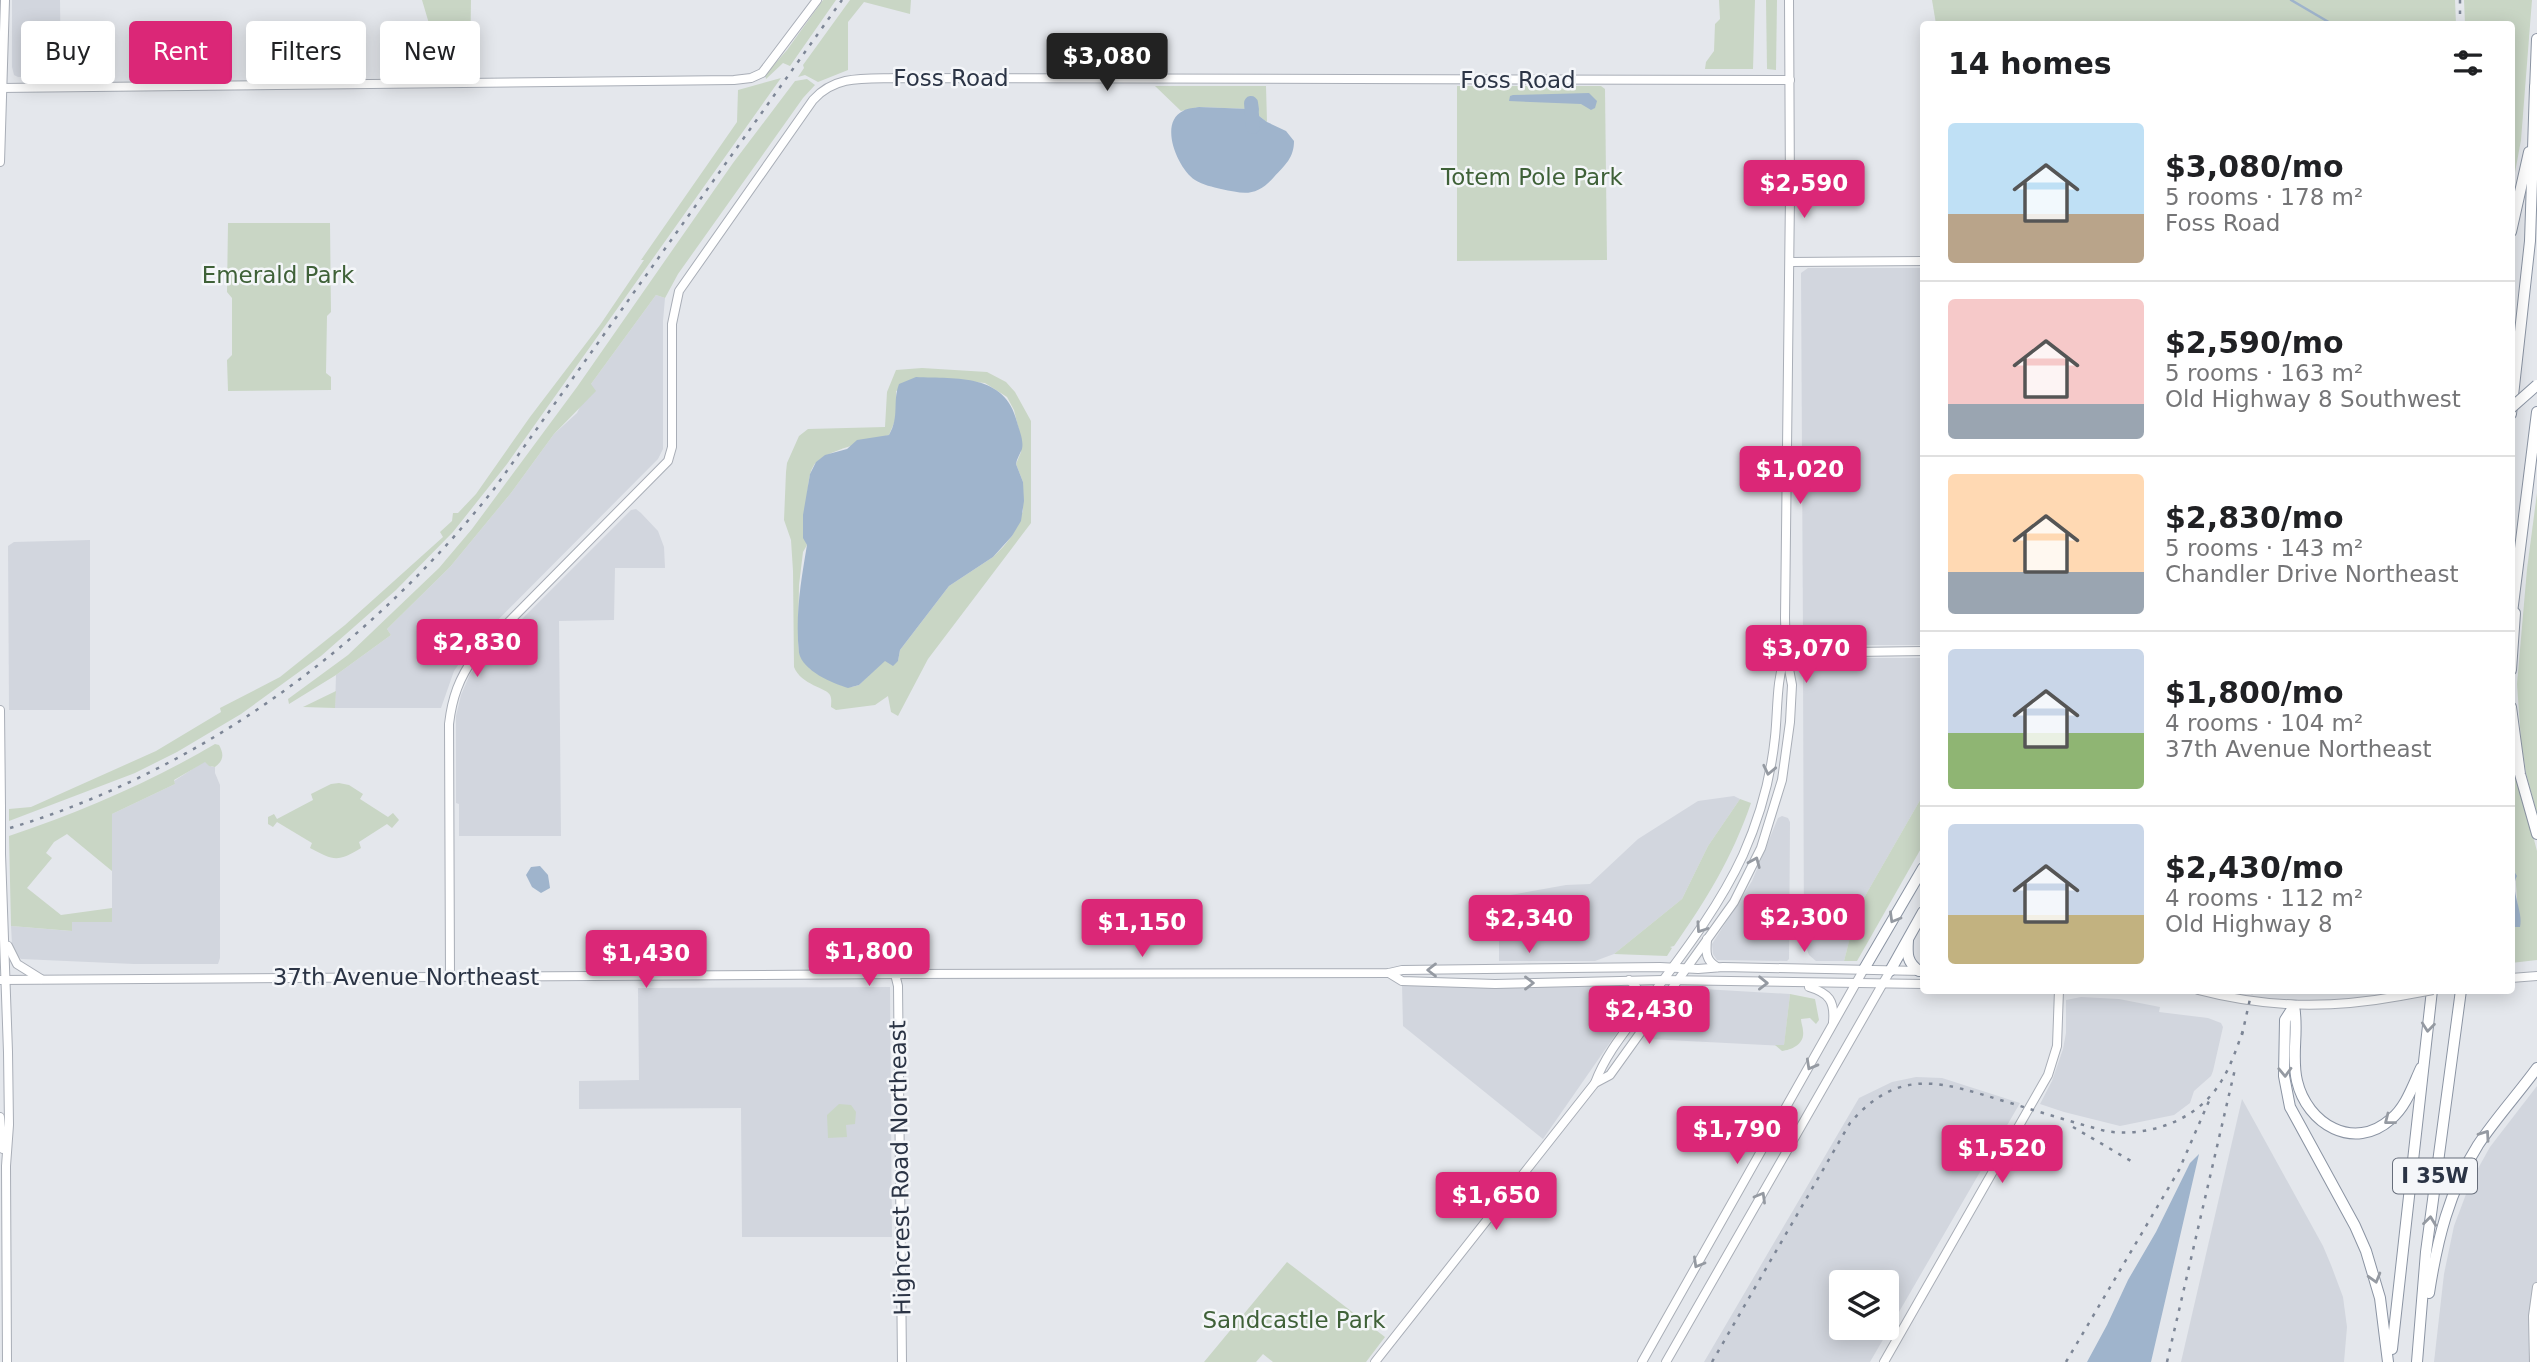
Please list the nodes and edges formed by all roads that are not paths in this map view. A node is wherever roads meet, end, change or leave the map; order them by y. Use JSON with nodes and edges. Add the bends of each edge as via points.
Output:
{"nodes":[{"id":1,"x":5,"y":0,"type":"edge"},
{"id":2,"x":817,"y":0,"type":"edge"},
{"id":3,"x":1789,"y":0,"type":"edge"},
{"id":4,"x":2537,"y":39,"type":"edge"},
{"id":5,"x":1790,"y":80,"type":"junction"},
{"id":6,"x":2535,"y":87,"type":"junction"},
{"id":7,"x":1,"y":88,"type":"edge"},
{"id":8,"x":0,"y":162,"type":"edge"},
{"id":9,"x":2515,"y":214,"type":"edge"},
{"id":10,"x":1920,"y":261,"type":"edge"},
{"id":11,"x":1790,"y":262,"type":"junction"},
{"id":12,"x":2515,"y":378,"type":"edge"},
{"id":13,"x":2537,"y":385,"type":"edge"},
{"id":14,"x":2515,"y":404,"type":"edge"},
{"id":15,"x":2537,"y":412,"type":"edge"},
{"id":16,"x":2515,"y":592,"type":"edge"},
{"id":17,"x":1920,"y":651,"type":"edge"},
{"id":18,"x":1786,"y":653,"type":"junction"},
{"id":19,"x":0,"y":710,"type":"edge"},
{"id":20,"x":2515,"y":737,"type":"edge"},
{"id":21,"x":0,"y":769,"type":"edge"},
{"id":22,"x":1,"y":807,"type":"edge"},
{"id":23,"x":2537,"y":834,"type":"edge"},
{"id":24,"x":1,"y":854,"type":"edge"},
{"id":25,"x":1920,"y":873,"type":"edge"},
{"id":26,"x":1920,"y":917,"type":"edge"},
{"id":27,"x":4,"y":933,"type":"junction"},
{"id":28,"x":1707,"y":939,"type":"junction"},
{"id":29,"x":1908,"y":939,"type":"junction"},
{"id":30,"x":1723,"y":967,"type":"junction"},
{"id":31,"x":1672,"y":968,"type":"junction"},
{"id":32,"x":1686,"y":968,"type":"junction"},
{"id":33,"x":1864,"y":969,"type":"junction"},
{"id":34,"x":1920,"y":970,"type":"edge"},
{"id":35,"x":1889,"y":971,"type":"junction"},
{"id":36,"x":1920,"y":971,"type":"edge"},
{"id":37,"x":1389,"y":973,"type":"junction"},
{"id":38,"x":895,"y":974,"type":"junction"},
{"id":39,"x":450,"y":976,"type":"junction"},
{"id":40,"x":2537,"y":976,"type":"edge"},
{"id":41,"x":2515,"y":978,"type":"edge"},
{"id":42,"x":41,"y":979,"type":"junction"},
{"id":43,"x":3,"y":980,"type":"edge"},
{"id":44,"x":1629,"y":980,"type":"junction"},
{"id":45,"x":1663,"y":980,"type":"junction"},
{"id":46,"x":1678,"y":980,"type":"junction"},
{"id":47,"x":1799,"y":984,"type":"junction"},
{"id":48,"x":1856,"y":984,"type":"junction"},
{"id":49,"x":1883,"y":984,"type":"junction"},
{"id":50,"x":1920,"y":984,"type":"edge"},
{"id":51,"x":2059,"y":994,"type":"edge"},
{"id":52,"x":2214,"y":994,"type":"edge"},
{"id":53,"x":2411,"y":994,"type":"edge"},
{"id":54,"x":2433,"y":994,"type":"edge"},
{"id":55,"x":2460,"y":994,"type":"edge"},
{"id":56,"x":2294,"y":1006,"type":"junction"},
{"id":57,"x":1631,"y":1020,"type":"junction"},
{"id":58,"x":1833,"y":1026,"type":"junction"},
{"id":59,"x":2424,"y":1063,"type":"junction"},
{"id":60,"x":2537,"y":1068,"type":"edge"},
{"id":61,"x":1595,"y":1083,"type":"junction"},
{"id":62,"x":0,"y":1117,"type":"edge"},
{"id":63,"x":6,"y":1166,"type":"junction"},
{"id":64,"x":2537,"y":1287,"type":"edge"},
{"id":65,"x":7,"y":1362,"type":"edge"},
{"id":66,"x":902,"y":1362,"type":"edge"},
{"id":67,"x":1375,"y":1362,"type":"edge"},
{"id":68,"x":1642,"y":1362,"type":"edge"},
{"id":69,"x":1666,"y":1362,"type":"edge"},
{"id":70,"x":1884,"y":1362,"type":"edge"},
{"id":71,"x":2389,"y":1362,"type":"edge"},
{"id":72,"x":2418,"y":1362,"type":"edge"},
{"id":73,"x":2534,"y":1362,"type":"edge"}],
"edges":[{"from":1,"to":7,"type":"street"},
{"from":2,"to":7,"type":"street","via":[[762,73],[734,80]]},
{"from":3,"to":5,"type":"street"},
{"from":4,"to":6,"type":"highway"},
{"from":5,"to":11,"type":"street"},
{"from":5,"to":39,"type":"street","name":"Foss Road","via":[[899,78],[837,82],[822,91],[679,291],[671,324],[671,457],[475,656],[452,698]]},
{"from":6,"to":9,"type":"highway","via":[[2529,152]]},
{"from":6,"to":12,"type":"highway","via":[[2529,254]]},
{"from":7,"to":8,"type":"street"},
{"from":10,"to":11,"type":"street"},
{"from":11,"to":18,"type":"street"},
{"from":13,"to":14,"type":"highway","bridge":true},
{"from":15,"to":16,"type":"highway"},
{"from":17,"to":18,"type":"street"},
{"from":28,"to":18,"type":"street","one_way":true,"via":[[1751,872],[1775,806],[1790,722],[1791,674]]},
{"from":18,"to":31,"type":"street","one_way":true,"via":[[1779,674],[1775,739],[1751,833],[1720,899]]},
{"from":19,"to":21,"type":"street"},
{"from":20,"to":23,"type":"highway"},
{"from":21,"to":22,"type":"street"},
{"from":22,"to":24,"type":"street","bridge":true},
{"from":24,"to":27,"type":"street"},
{"from":25,"to":33,"type":"highway","one_way":true},
{"from":26,"to":29,"type":"highway"},
{"from":27,"to":42,"type":"street","via":[[15,961]]},
{"from":27,"to":43,"type":"street"},
{"from":28,"to":30,"type":"street","via":[[1708,959]]},
{"from":28,"to":32,"type":"street"},
{"from":29,"to":34,"type":"highway","via":[[1909,962]]},
{"from":29,"to":35,"type":"highway"},
{"from":30,"to":32,"type":"street"},
{"from":30,"to":33,"type":"street"},
{"from":31,"to":32,"type":"street"},
{"from":31,"to":37,"type":"street","one_way":true},
{"from":31,"to":45,"type":"street"},
{"from":32,"to":46,"type":"street"},
{"from":33,"to":35,"type":"street"},
{"from":33,"to":48,"type":"street"},
{"from":35,"to":36,"type":"street"},
{"from":35,"to":49,"type":"street"},
{"from":37,"to":38,"type":"street","name":"37th Avenue Northeast"},
{"from":37,"to":44,"type":"street","one_way":true,"via":[[1402,981],[1495,984]]},
{"from":38,"to":39,"type":"street","name":"37th Avenue Northeast"},
{"from":38,"to":66,"type":"street","name":"Highcrest Road Northeast"},
{"from":39,"to":42,"type":"street","name":"37th Avenue Northeast"},
{"from":40,"to":41,"type":"street"},
{"from":42,"to":43,"type":"street","name":"37th Avenue Northeast"},
{"from":43,"to":63,"type":"street","via":[[9,1125]]},
{"from":44,"to":45,"type":"street"},
{"from":44,"to":57,"type":"street","via":[[1642,998]]},
{"from":45,"to":46,"type":"street"},
{"from":45,"to":57,"type":"street"},
{"from":46,"to":47,"type":"street","one_way":true},
{"from":46,"to":61,"type":"street","via":[[1610,1075]]},
{"from":47,"to":48,"type":"street"},
{"from":47,"to":58,"type":"street","via":[[1830,997]]},
{"from":48,"to":49,"type":"street"},
{"from":48,"to":58,"type":"street"},
{"from":49,"to":50,"type":"street"},
{"from":69,"to":49,"type":"street","one_way":true},
{"from":51,"to":70,"type":"street","via":[[2057,1046],[2048,1074]]},
{"from":52,"to":56,"type":"street","via":[[2250,1003]]},
{"from":53,"to":56,"type":"street","bridge":true},
{"from":54,"to":59,"type":"highway","number":"I 35W","one_way":true},
{"from":72,"to":55,"type":"highway","number":"I 35W","one_way":true,"via":[[2428,1240]]},
{"from":59,"to":56,"type":"highway","one_way":true,"via":[[2399,1111],[2386,1124],[2356,1133],[2329,1127],[2307,1106],[2297,1082]]},
{"from":56,"to":71,"type":"highway","one_way":true,"via":[[2285,1020],[2286,1092],[2296,1121],[2366,1251],[2380,1298]]},
{"from":57,"to":61,"type":"street"},
{"from":58,"to":68,"type":"street","one_way":true},
{"from":59,"to":71,"type":"highway","number":"I 35W"},
{"from":72,"to":60,"type":"highway","one_way":true,"via":[[2439,1234],[2455,1188],[2477,1147]]},
{"from":61,"to":67,"type":"street"},
{"from":62,"to":63,"type":"street"},
{"from":63,"to":65,"type":"street"},
{"from":64,"to":73,"type":"street"}]}
